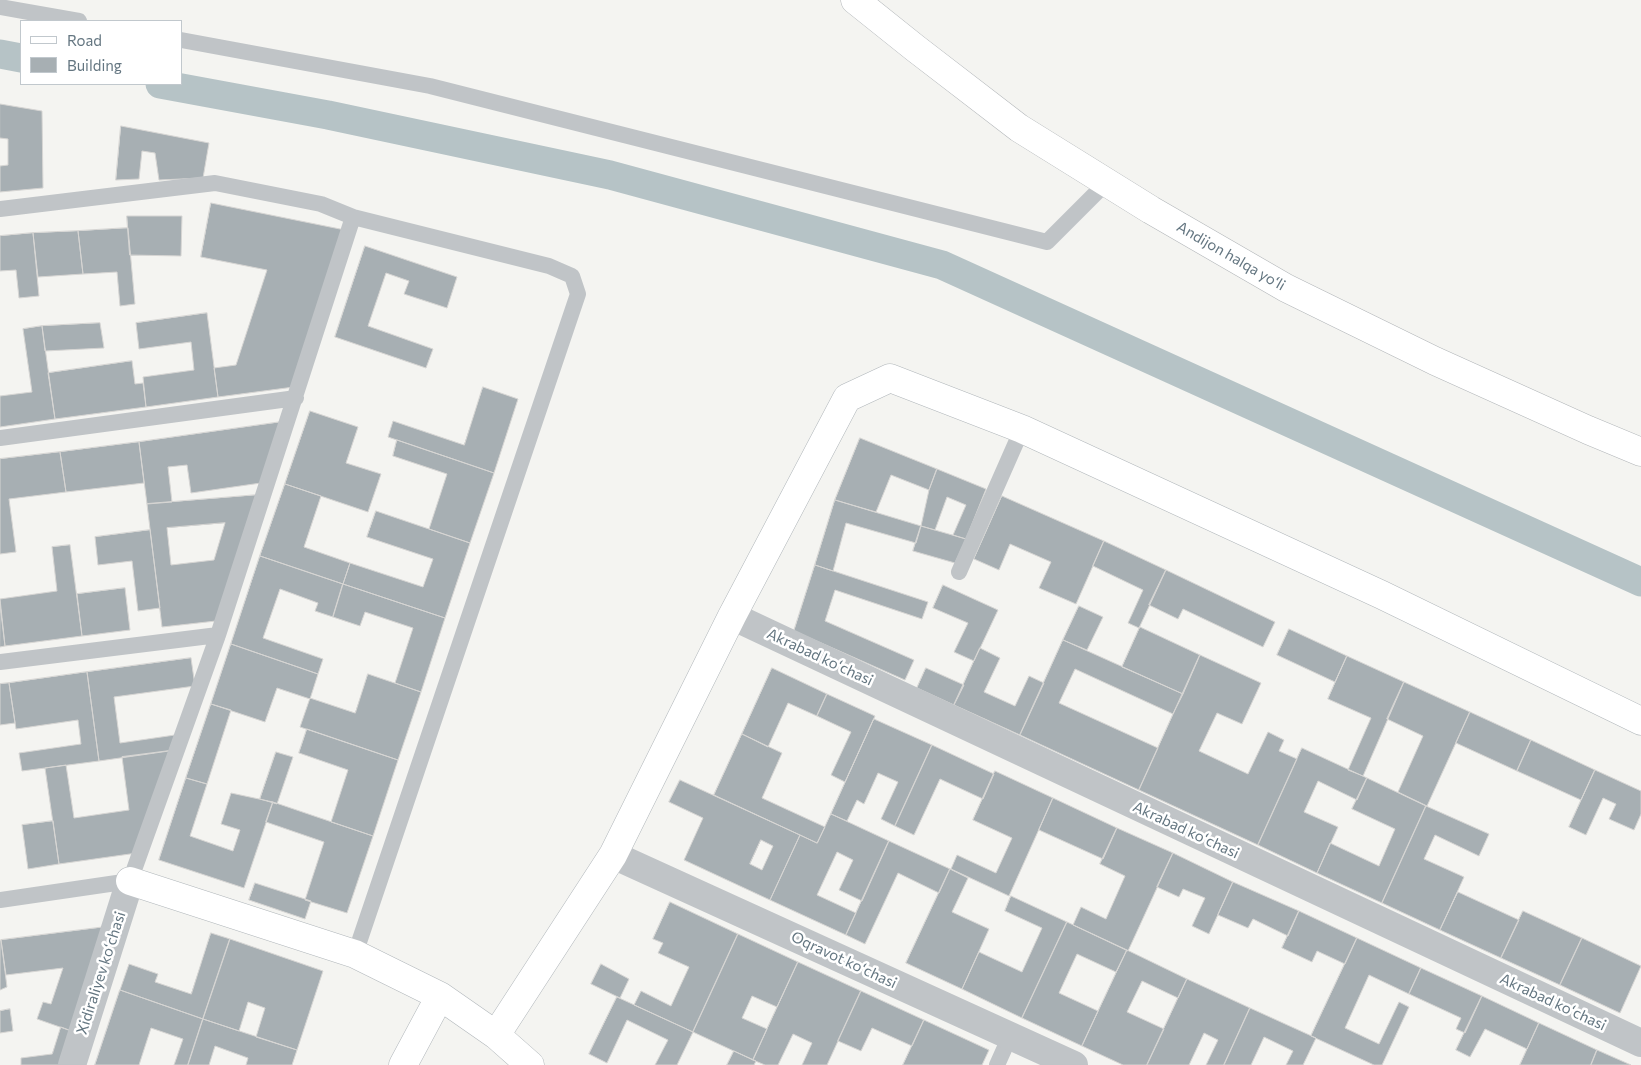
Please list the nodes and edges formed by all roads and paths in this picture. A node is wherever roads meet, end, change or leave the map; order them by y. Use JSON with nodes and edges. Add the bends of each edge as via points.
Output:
{"nodes":[{"id":1,"x":855,"y":0,"type":"edge"},
{"id":2,"x":0,"y":7,"type":"edge"},
{"id":3,"x":74,"y":20,"type":"edge"},
{"id":4,"x":182,"y":40,"type":"edge"},
{"id":5,"x":1107,"y":182,"type":"junction"},
{"id":6,"x":0,"y":209,"type":"edge"},
{"id":7,"x":353,"y":217,"type":"junction"},
{"id":8,"x":296,"y":398,"type":"junction"},
{"id":9,"x":1022,"y":429,"type":"junction"},
{"id":10,"x":0,"y":438,"type":"edge"},
{"id":11,"x":1641,"y":452,"type":"edge"},
{"id":12,"x":959,"y":572,"type":"dead end"},
{"id":13,"x":732,"y":616,"type":"junction"},
{"id":14,"x":218,"y":635,"type":"junction"},
{"id":15,"x":0,"y":662,"type":"edge"},
{"id":16,"x":1641,"y":721,"type":"edge"},
{"id":17,"x":613,"y":855,"type":"junction"},
{"id":18,"x":130,"y":881,"type":"junction"},
{"id":19,"x":0,"y":900,"type":"edge"},
{"id":20,"x":355,"y":954,"type":"junction"},
{"id":21,"x":440,"y":996,"type":"junction"},
{"id":22,"x":496,"y":1035,"type":"junction"},
{"id":23,"x":1010,"y":1036,"type":"junction"},
{"id":24,"x":1641,"y":1043,"type":"edge"},
{"id":25,"x":72,"y":1065,"type":"edge"},
{"id":26,"x":404,"y":1065,"type":"edge"},
{"id":27,"x":530,"y":1065,"type":"edge"},
{"id":28,"x":997,"y":1065,"type":"edge"},
{"id":29,"x":1074,"y":1065,"type":"edge"}],
"edges":[{"from":1,"to":5,"type":"main road","name":"Andijon halqa yo‘li","via":[[1019,128]]},
{"from":2,"to":3,"type":"lane"},
{"from":4,"to":5,"type":"lane","via":[[430,86],[1047,242]]},
{"from":5,"to":11,"type":"main road","name":"Andijon halqa yo‘li","via":[[1286,288],[1435,361]]},
{"from":6,"to":7,"type":"lane","via":[[215,184],[321,204]]},
{"from":7,"to":8,"type":"lane"},
{"from":7,"to":20,"type":"lane","via":[[549,266],[572,276],[578,294]]},
{"from":8,"to":10,"type":"lane"},
{"from":8,"to":14,"type":"lane"},
{"from":9,"to":12,"type":"lane"},
{"from":9,"to":13,"type":"main road","via":[[890,378],[848,398]]},
{"from":9,"to":16,"type":"main road","via":[[1382,595]]},
{"from":13,"to":17,"type":"main road"},
{"from":13,"to":24,"type":"street","name":"Akrabad koʻchasi"},
{"from":14,"to":15,"type":"lane"},
{"from":14,"to":18,"type":"lane"},
{"from":17,"to":22,"type":"main road"},
{"from":17,"to":23,"type":"street","name":"Oqravot koʻchasi"},
{"from":18,"to":19,"type":"lane"},
{"from":18,"to":20,"type":"main road"},
{"from":18,"to":25,"type":"street","name":"Xidiraliyev koʻchasi"},
{"from":20,"to":21,"type":"main road"},
{"from":21,"to":22,"type":"main road"},
{"from":21,"to":26,"type":"main road"},
{"from":22,"to":27,"type":"main road"},
{"from":23,"to":28,"type":"lane"},
{"from":23,"to":29,"type":"street","name":"Oqravot koʻchasi"}]}
